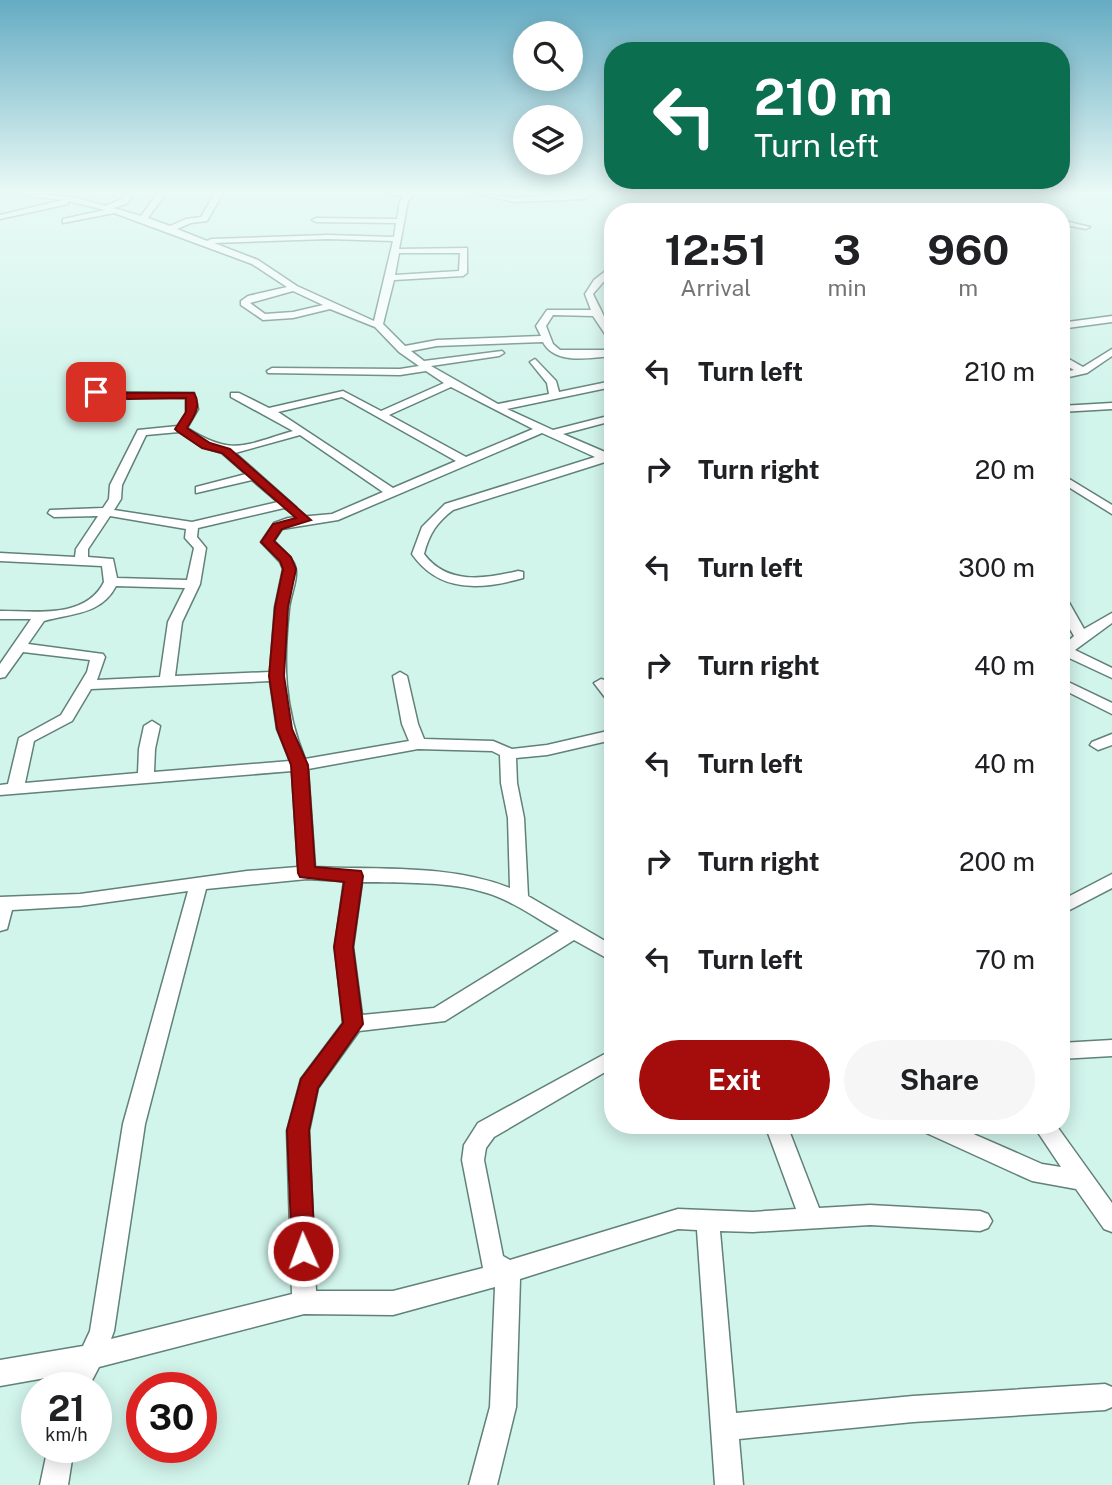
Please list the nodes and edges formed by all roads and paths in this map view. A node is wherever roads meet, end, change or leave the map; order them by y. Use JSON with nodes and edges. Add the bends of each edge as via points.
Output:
{"nodes":[{"id":1,"x":255,"y":262,"type":"edge"},
{"id":2,"x":393,"y":262,"type":"edge"},
{"id":3,"x":463,"y":262,"type":"edge"},
{"id":4,"x":604,"y":275,"type":"edge"},
{"id":5,"x":390,"y":278,"type":"junction"},
{"id":6,"x":295,"y":288,"type":"junction"},
{"id":7,"x":330,"y":306,"type":"junction"},
{"id":8,"x":597,"y":313,"type":"junction"},
{"id":9,"x":1112,"y":318,"type":"edge"},
{"id":10,"x":1070,"y":324,"type":"edge"},
{"id":11,"x":378,"y":325,"type":"junction"},
{"id":12,"x":604,"y":328,"type":"edge"},
{"id":13,"x":546,"y":339,"type":"junction"},
{"id":14,"x":402,"y":350,"type":"junction"},
{"id":15,"x":1112,"y":352,"type":"edge"},
{"id":16,"x":499,"y":353,"type":"dead end"},
{"id":17,"x":604,"y":354,"type":"edge"},
{"id":18,"x":535,"y":362,"type":"dead end"},
{"id":19,"x":1070,"y":364,"type":"edge"},
{"id":20,"x":426,"y":366,"type":"junction"},
{"id":21,"x":272,"y":371,"type":"dead end"},
{"id":22,"x":1083,"y":372,"type":"junction"},
{"id":23,"x":1070,"y":374,"type":"edge"},
{"id":24,"x":450,"y":384,"type":"junction"},
{"id":25,"x":604,"y":386,"type":"edge"},
{"id":26,"x":79,"y":394,"type":"dead end"},
{"id":27,"x":235,"y":395,"type":"dead end"},
{"id":28,"x":555,"y":396,"type":"junction"},
{"id":29,"x":1112,"y":406,"type":"edge"},
{"id":30,"x":501,"y":407,"type":"junction"},
{"id":31,"x":1070,"y":408,"type":"edge"},
{"id":32,"x":266,"y":412,"type":"junction"},
{"id":33,"x":380,"y":415,"type":"junction"},
{"id":34,"x":604,"y":420,"type":"edge"},
{"id":35,"x":181,"y":429,"type":"junction"},
{"id":36,"x":550,"y":431,"type":"junction"},
{"id":37,"x":300,"y":432,"type":"junction"},
{"id":38,"x":226,"y":451,"type":"junction"},
{"id":39,"x":604,"y":455,"type":"edge"},
{"id":40,"x":604,"y":460,"type":"edge"},
{"id":41,"x":464,"y":461,"type":"junction"},
{"id":42,"x":253,"y":476,"type":"junction"},
{"id":43,"x":1070,"y":484,"type":"edge"},
{"id":44,"x":200,"y":490,"type":"dead end"},
{"id":45,"x":390,"y":492,"type":"junction"},
{"id":46,"x":286,"y":504,"type":"junction"},
{"id":47,"x":1112,"y":510,"type":"edge"},
{"id":48,"x":105,"y":512,"type":"junction"},
{"id":49,"x":54,"y":513,"type":"dead end"},
{"id":50,"x":305,"y":520,"type":"junction"},
{"id":51,"x":192,"y":526,"type":"junction"},
{"id":52,"x":0,"y":557,"type":"edge"},
{"id":53,"x":81,"y":561,"type":"junction"},
{"id":54,"x":518,"y":575,"type":"dead end"},
{"id":55,"x":111,"y":582,"type":"junction"},
{"id":56,"x":192,"y":584,"type":"junction"},
{"id":57,"x":0,"y":615,"type":"edge"},
{"id":58,"x":1070,"y":617,"type":"edge"},
{"id":59,"x":1112,"y":617,"type":"edge"},
{"id":60,"x":39,"y":618,"type":"junction"},
{"id":61,"x":1081,"y":637,"type":"junction"},
{"id":62,"x":19,"y":647,"type":"junction"},
{"id":63,"x":1070,"y":648,"type":"edge"},
{"id":64,"x":1070,"y":656,"type":"edge"},
{"id":65,"x":0,"y":674,"type":"edge"},
{"id":66,"x":1112,"y":674,"type":"edge"},
{"id":67,"x":277,"y":676,"type":"junction"},
{"id":68,"x":400,"y":676,"type":"dead end"},
{"id":69,"x":167,"y":679,"type":"junction"},
{"id":70,"x":601,"y":683,"type":"dead end"},
{"id":71,"x":85,"y":685,"type":"junction"},
{"id":72,"x":604,"y":687,"type":"edge"},
{"id":73,"x":1070,"y":687,"type":"edge"},
{"id":74,"x":1112,"y":709,"type":"edge"},
{"id":75,"x":152,"y":726,"type":"dead end"},
{"id":76,"x":604,"y":737,"type":"edge"},
{"id":77,"x":418,"y":744,"type":"junction"},
{"id":78,"x":508,"y":754,"type":"junction"},
{"id":79,"x":299,"y":765,"type":"junction"},
{"id":80,"x":146,"y":779,"type":"junction"},
{"id":81,"x":7,"y":790,"type":"edge"},
{"id":82,"x":307,"y":873,"type":"junction"},
{"id":83,"x":354,"y":876,"type":"junction"},
{"id":84,"x":1112,"y":880,"type":"edge"},
{"id":85,"x":199,"y":883,"type":"junction"},
{"id":86,"x":519,"y":899,"type":"junction"},
{"id":87,"x":1070,"y":903,"type":"edge"},
{"id":88,"x":2,"y":904,"type":"edge"},
{"id":89,"x":0,"y":924,"type":"edge"},
{"id":90,"x":574,"y":931,"type":"junction"},
{"id":91,"x":604,"y":949,"type":"edge"},
{"id":92,"x":353,"y":1024,"type":"junction"},
{"id":93,"x":1112,"y":1048,"type":"edge"},
{"id":94,"x":1070,"y":1050,"type":"edge"},
{"id":95,"x":604,"y":1063,"type":"edge"},
{"id":96,"x":779,"y":1134,"type":"edge"},
{"id":97,"x":950,"y":1134,"type":"edge"},
{"id":98,"x":1050,"y":1134,"type":"edge"},
{"id":99,"x":1080,"y":1180,"type":"junction"},
{"id":100,"x":811,"y":1217,"type":"junction"},
{"id":101,"x":708,"y":1221,"type":"junction"},
{"id":102,"x":980,"y":1221,"type":"dead end"},
{"id":103,"x":1112,"y":1222,"type":"edge"},
{"id":104,"x":508,"y":1272,"type":"junction"},
{"id":105,"x":304,"y":1302,"type":"junction"},
{"id":106,"x":92,"y":1357,"type":"junction"},
{"id":107,"x":83,"y":1372,"type":"edge"},
{"id":108,"x":0,"y":1373,"type":"edge"},
{"id":109,"x":1105,"y":1397,"type":"dead end"},
{"id":110,"x":724,"y":1427,"type":"junction"},
{"id":111,"x":58,"y":1463,"type":"edge"},
{"id":112,"x":54,"y":1485,"type":"edge"},
{"id":113,"x":483,"y":1485,"type":"edge"},
{"id":114,"x":729,"y":1485,"type":"edge"}],
"edges":[{"from":1,"to":6,"type":"street"},
{"from":2,"to":5,"type":"street"},
{"from":3,"to":5,"type":"street","via":[[463,273]]},
{"from":4,"to":8,"type":"street","via":[[589,294]]},
{"from":5,"to":11,"type":"street"},
{"from":6,"to":7,"type":"street"},
{"from":6,"to":7,"type":"street","via":[[244,303],[263,317]]},
{"from":7,"to":11,"type":"street"},
{"from":8,"to":12,"type":"street"},
{"from":8,"to":13,"type":"street","via":[[550,313],[541,326]]},
{"from":9,"to":10,"type":"street"},
{"from":11,"to":14,"type":"street"},
{"from":13,"to":14,"type":"street","via":[[437,343]]},
{"from":13,"to":17,"type":"street","via":[[556,353]]},
{"from":14,"to":20,"type":"street"},
{"from":15,"to":22,"type":"street"},
{"from":16,"to":20,"type":"street"},
{"from":18,"to":28,"type":"street","via":[[552,383]]},
{"from":19,"to":22,"type":"street"},
{"from":20,"to":21,"type":"street","via":[[400,372]]},
{"from":20,"to":24,"type":"street"},
{"from":22,"to":23,"type":"street"},
{"from":24,"to":30,"type":"street"},
{"from":24,"to":33,"type":"street"},
{"from":25,"to":28,"type":"street"},
{"from":26,"to":35,"type":"street","via":[[190,395],[191,412]]},
{"from":27,"to":32,"type":"street"},
{"from":28,"to":30,"type":"street"},
{"from":29,"to":31,"type":"street"},
{"from":30,"to":36,"type":"street"},
{"from":32,"to":33,"type":"street","via":[[341,393]]},
{"from":32,"to":37,"type":"street"},
{"from":33,"to":41,"type":"street"},
{"from":34,"to":36,"type":"street"},
{"from":35,"to":38,"type":"street"},
{"from":35,"to":48,"type":"street","via":[[139,434],[116,485],[116,499]]},
{"from":36,"to":39,"type":"street"},
{"from":36,"to":41,"type":"street"},
{"from":37,"to":38,"type":"street"},
{"from":37,"to":45,"type":"street"},
{"from":38,"to":42,"type":"street"},
{"from":40,"to":54,"type":"street","via":[[449,507],[425,530],[418,554],[434,573],[488,583]]},
{"from":41,"to":45,"type":"street"},
{"from":42,"to":44,"type":"street"},
{"from":42,"to":46,"type":"street"},
{"from":43,"to":47,"type":"street"},
{"from":45,"to":50,"type":"street","via":[[334,517]]},
{"from":46,"to":50,"type":"street"},
{"from":46,"to":51,"type":"street"},
{"from":48,"to":49,"type":"street"},
{"from":48,"to":51,"type":"street"},
{"from":48,"to":53,"type":"street","via":[[82,549]]},
{"from":50,"to":67,"type":"street","via":[[278,526],[267,542],[290,569]]},
{"from":51,"to":56,"type":"street","via":[[191,538],[200,548]]},
{"from":52,"to":53,"type":"street"},
{"from":53,"to":55,"type":"street","via":[[108,562]]},
{"from":55,"to":56,"type":"street"},
{"from":55,"to":60,"type":"street","via":[[95,606]]},
{"from":56,"to":69,"type":"street","via":[[175,622]]},
{"from":57,"to":60,"type":"street"},
{"from":58,"to":61,"type":"street"},
{"from":59,"to":61,"type":"street"},
{"from":60,"to":62,"type":"street"},
{"from":61,"to":63,"type":"street"},
{"from":62,"to":65,"type":"street"},
{"from":62,"to":71,"type":"street","via":[[98,657]]},
{"from":64,"to":66,"type":"street"},
{"from":67,"to":69,"type":"street"},
{"from":67,"to":79,"type":"street","via":[[285,729]]},
{"from":68,"to":77,"type":"street"},
{"from":69,"to":71,"type":"street"},
{"from":70,"to":72,"type":"street"},
{"from":71,"to":81,"type":"street","via":[[66,718],[27,738]]},
{"from":73,"to":74,"type":"street"},
{"from":75,"to":80,"type":"street"},
{"from":76,"to":78,"type":"street"},
{"from":77,"to":78,"type":"street","via":[[493,746]]},
{"from":77,"to":79,"type":"street"},
{"from":78,"to":86,"type":"street"},
{"from":79,"to":80,"type":"street"},
{"from":79,"to":82,"type":"street"},
{"from":80,"to":81,"type":"street"},
{"from":82,"to":83,"type":"street"},
{"from":82,"to":85,"type":"street"},
{"from":83,"to":86,"type":"street","via":[[447,878],[491,887]]},
{"from":83,"to":92,"type":"street","via":[[344,947]]},
{"from":84,"to":87,"type":"street"},
{"from":85,"to":88,"type":"street","via":[[79,900]]},
{"from":85,"to":106,"type":"street","via":[[134,1124],[102,1331]]},
{"from":86,"to":90,"type":"street"},
{"from":88,"to":89,"type":"street"},
{"from":90,"to":91,"type":"street"},
{"from":90,"to":92,"type":"street","via":[[438,1015]]},
{"from":92,"to":105,"type":"street","via":[[308,1086],[298,1130]]},
{"from":93,"to":94,"type":"street"},
{"from":95,"to":104,"type":"street","via":[[486,1130],[475,1146],[473,1160],[492,1262]]},
{"from":96,"to":100,"type":"street"},
{"from":97,"to":99,"type":"street","via":[[1040,1174]]},
{"from":98,"to":99,"type":"street"},
{"from":99,"to":103,"type":"street"},
{"from":100,"to":101,"type":"street"},
{"from":100,"to":102,"type":"street"},
{"from":101,"to":104,"type":"street","via":[[678,1219]]},
{"from":101,"to":110,"type":"street"},
{"from":104,"to":105,"type":"street","via":[[393,1303]]},
{"from":104,"to":113,"type":"street","via":[[503,1407]]},
{"from":105,"to":106,"type":"street"},
{"from":106,"to":107,"type":"street"},
{"from":106,"to":108,"type":"street"},
{"from":109,"to":110,"type":"street"},
{"from":110,"to":114,"type":"street"},
{"from":111,"to":112,"type":"street"}]}
